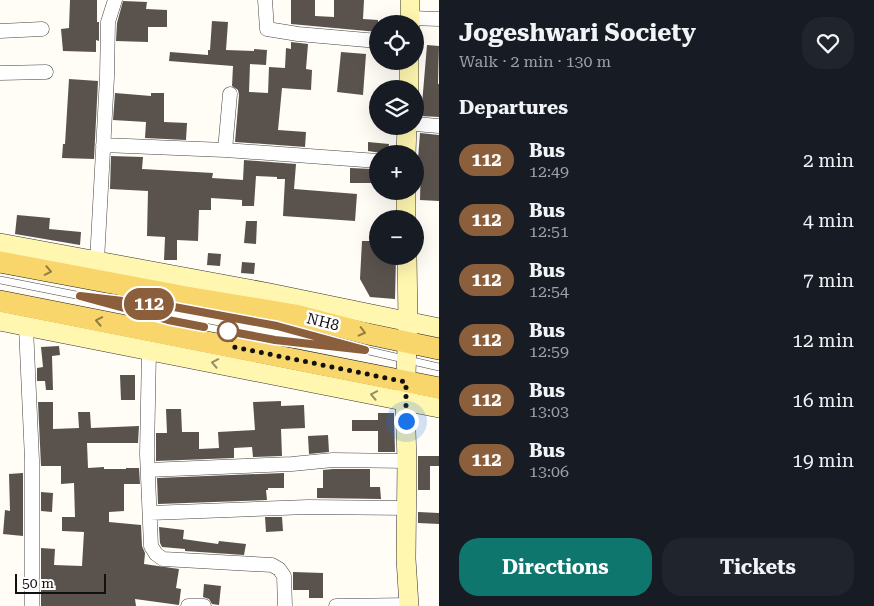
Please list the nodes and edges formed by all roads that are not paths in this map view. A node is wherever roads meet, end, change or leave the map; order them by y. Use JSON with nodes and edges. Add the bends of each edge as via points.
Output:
{"nodes":[{"id":1,"x":115,"y":0,"type":"edge"},
{"id":2,"x":265,"y":0,"type":"edge"},
{"id":3,"x":410,"y":14,"type":"edge"},
{"id":4,"x":439,"y":19,"type":"edge"},
{"id":5,"x":42,"y":29,"type":"dead end"},
{"id":6,"x":0,"y":31,"type":"edge"},
{"id":7,"x":369,"y":40,"type":"edge"},
{"id":8,"x":46,"y":72,"type":"dead end"},
{"id":9,"x":0,"y":73,"type":"edge"},
{"id":10,"x":230,"y":94,"type":"dead end"},
{"id":11,"x":424,"y":125,"type":"edge"},
{"id":12,"x":439,"y":126,"type":"edge"},
{"id":13,"x":103,"y":145,"type":"junction"},
{"id":14,"x":225,"y":150,"type":"junction"},
{"id":15,"x":369,"y":160,"type":"edge"},
{"id":16,"x":0,"y":243,"type":"edge"},
{"id":17,"x":97,"y":261,"type":"junction"},
{"id":18,"x":0,"y":262,"type":"edge"},
{"id":19,"x":407,"y":265,"type":"edge"},
{"id":20,"x":0,"y":280,"type":"edge"},
{"id":21,"x":80,"y":296,"type":"junction"},
{"id":22,"x":0,"y":301,"type":"edge"},
{"id":23,"x":408,"y":321,"type":"junction"},
{"id":24,"x":0,"y":322,"type":"edge"},
{"id":25,"x":26,"y":327,"type":"junction"},
{"id":26,"x":439,"y":328,"type":"edge"},
{"id":27,"x":439,"y":349,"type":"edge"},
{"id":28,"x":149,"y":350,"type":"junction"},
{"id":29,"x":365,"y":350,"type":"junction"},
{"id":30,"x":407,"y":351,"type":"junction"},
{"id":31,"x":439,"y":367,"type":"edge"},
{"id":32,"x":439,"y":388,"type":"edge"},
{"id":33,"x":406,"y":392,"type":"junction"},
{"id":34,"x":439,"y":408,"type":"edge"},
{"id":35,"x":407,"y":461,"type":"junction"},
{"id":36,"x":148,"y":470,"type":"junction"},
{"id":37,"x":407,"y":508,"type":"junction"},
{"id":38,"x":150,"y":513,"type":"junction"},
{"id":39,"x":32,"y":606,"type":"edge"},
{"id":40,"x":188,"y":606,"type":"edge"},
{"id":41,"x":204,"y":606,"type":"edge"},
{"id":42,"x":285,"y":606,"type":"edge"},
{"id":43,"x":336,"y":606,"type":"edge"},
{"id":44,"x":409,"y":606,"type":"edge"}],
"edges":[{"from":1,"to":13,"type":"street","via":[[108,22]]},
{"from":2,"to":7,"type":"street","via":[[267,28]]},
{"from":3,"to":4,"type":"street"},
{"from":5,"to":6,"type":"street"},
{"from":8,"to":9,"type":"street"},
{"from":10,"to":14,"type":"street"},
{"from":11,"to":12,"type":"street"},
{"from":13,"to":14,"type":"street"},
{"from":13,"to":17,"type":"street"},
{"from":14,"to":15,"type":"street"},
{"from":16,"to":17,"type":"street"},
{"from":17,"to":23,"type":"street"},
{"from":18,"to":30,"type":"main road","name":"NH8","one_way":true,"via":[[294,315]]},
{"from":19,"to":23,"type":"street"},
{"from":20,"to":21,"type":"lane"},
{"from":21,"to":29,"type":"lane","via":[[174,307],[277,326]]},
{"from":21,"to":29,"type":"lane","via":[[168,320],[275,340]]},
{"from":33,"to":22,"type":"main road","one_way":true},
{"from":23,"to":26,"type":"street"},
{"from":23,"to":30,"type":"street"},
{"from":24,"to":25,"type":"street"},
{"from":25,"to":28,"type":"street"},
{"from":25,"to":39,"type":"street","via":[[32,460]]},
{"from":27,"to":30,"type":"main road","name":"NH8"},
{"from":33,"to":28,"type":"street","one_way":true},
{"from":28,"to":36,"type":"street"},
{"from":29,"to":30,"type":"lane"},
{"from":30,"to":31,"type":"lane"},
{"from":30,"to":33,"type":"street"},
{"from":32,"to":33,"type":"main road"},
{"from":33,"to":34,"type":"street"},
{"from":33,"to":35,"type":"street"},
{"from":35,"to":36,"type":"street","via":[[333,460]]},
{"from":35,"to":37,"type":"street"},
{"from":36,"to":38,"type":"street"},
{"from":37,"to":38,"type":"street","via":[[308,507]]},
{"from":37,"to":44,"type":"street"},
{"from":38,"to":42,"type":"street","via":[[151,546],[162,559],[272,565],[284,576]]},
{"from":40,"to":41,"type":"street"},
{"from":43,"to":44,"type":"street"}]}
